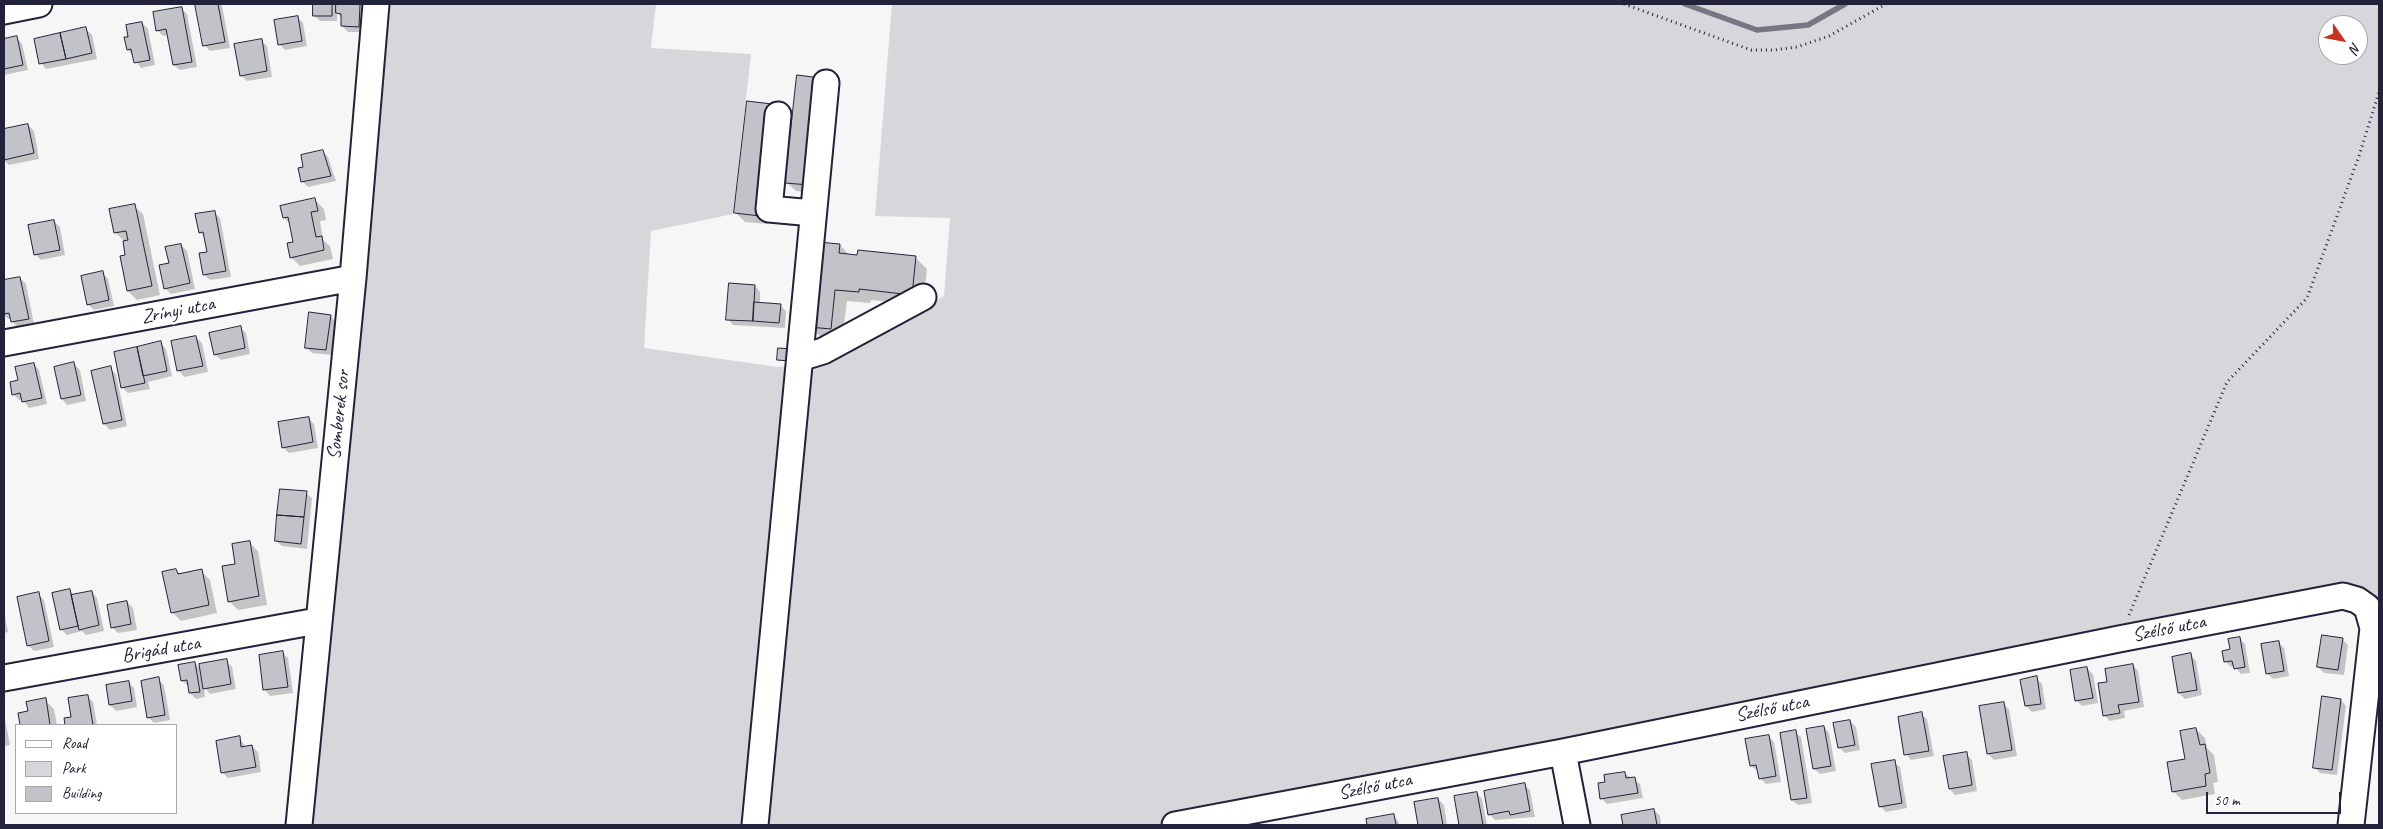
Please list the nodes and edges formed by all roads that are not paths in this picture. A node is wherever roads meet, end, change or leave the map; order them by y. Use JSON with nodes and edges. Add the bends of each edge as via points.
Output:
{"nodes":[{"id":1,"x":39,"y":4,"type":"edge"},
{"id":2,"x":376,"y":4,"type":"edge"},
{"id":3,"x":4,"y":10,"type":"edge"},
{"id":4,"x":826,"y":83,"type":"dead end"},
{"id":5,"x":778,"y":115,"type":"dead end"},
{"id":6,"x":813,"y":213,"type":"junction"},
{"id":7,"x":353,"y":278,"type":"junction"},
{"id":8,"x":924,"y":297,"type":"dead end"},
{"id":9,"x":4,"y":344,"type":"edge"},
{"id":10,"x":800,"y":358,"type":"junction"},
{"id":11,"x":317,"y":621,"type":"junction"},
{"id":12,"x":4,"y":678,"type":"edge"},
{"id":13,"x":1563,"y":752,"type":"junction"},
{"id":14,"x":299,"y":825,"type":"edge"},
{"id":15,"x":756,"y":825,"type":"edge"},
{"id":16,"x":1175,"y":825,"type":"edge"},
{"id":17,"x":1577,"y":825,"type":"edge"},
{"id":18,"x":2351,"y":825,"type":"edge"}],
"edges":[{"from":1,"to":3,"type":"street"},
{"from":2,"to":7,"type":"street","name":"Somberek sor"},
{"from":4,"to":6,"type":"street"},
{"from":5,"to":6,"type":"street","via":[[769,209]]},
{"from":6,"to":10,"type":"street"},
{"from":7,"to":9,"type":"street","name":"Zrínyi utca"},
{"from":7,"to":11,"type":"street","name":"Somberek sor"},
{"from":8,"to":10,"type":"street","via":[[823,351]]},
{"from":10,"to":15,"type":"street"},
{"from":11,"to":12,"type":"street","name":"Brigád utca"},
{"from":11,"to":14,"type":"street","name":"Somberek sor"},
{"from":13,"to":16,"type":"street","name":"Szélső utca"},
{"from":13,"to":17,"type":"street"},
{"from":13,"to":18,"type":"street","name":"Szélső utca","via":[[2343,596],[2367,606],[2373,628]]}]}
